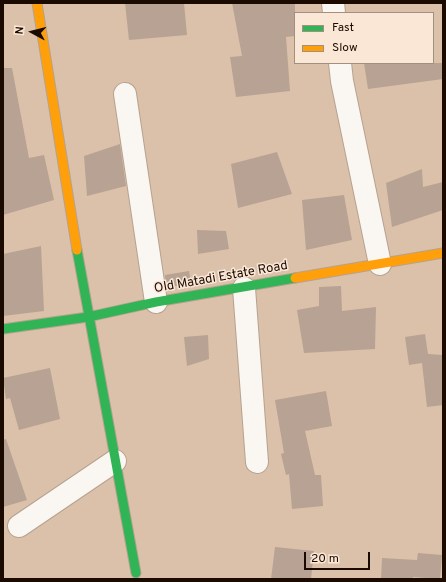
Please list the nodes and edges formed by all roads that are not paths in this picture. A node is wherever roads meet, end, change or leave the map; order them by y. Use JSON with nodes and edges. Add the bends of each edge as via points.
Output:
{"nodes":[{"id":1,"x":37,"y":3,"type":"edge"},
{"id":2,"x":340,"y":64,"type":"edge"},
{"id":3,"x":125,"y":94,"type":"dead end"},
{"id":4,"x":443,"y":253,"type":"edge"},
{"id":5,"x":380,"y":264,"type":"junction"},
{"id":6,"x":244,"y":288,"type":"junction"},
{"id":7,"x":156,"y":302,"type":"junction"},
{"id":8,"x":88,"y":317,"type":"junction"},
{"id":9,"x":3,"y":329,"type":"edge"},
{"id":10,"x":115,"y":461,"type":"junction"},
{"id":11,"x":257,"y":462,"type":"dead end"},
{"id":12,"x":19,"y":526,"type":"dead end"},
{"id":13,"x":136,"y":573,"type":"dead end"}],
"edges":[{"from":1,"to":8,"type":"street"},
{"from":2,"to":5,"type":"street"},
{"from":3,"to":7,"type":"street"},
{"from":4,"to":5,"type":"street","name":"Old Matadi Estate Road"},
{"from":5,"to":6,"type":"street","name":"Old Matadi Estate Road"},
{"from":6,"to":7,"type":"street","name":"Old Matadi Estate Road"},
{"from":6,"to":11,"type":"street"},
{"from":7,"to":8,"type":"street","name":"Old Matadi Estate Road"},
{"from":8,"to":9,"type":"street","name":"Old Matadi Estate Road"},
{"from":8,"to":10,"type":"street"},
{"from":10,"to":12,"type":"street"},
{"from":10,"to":13,"type":"street"}]}
